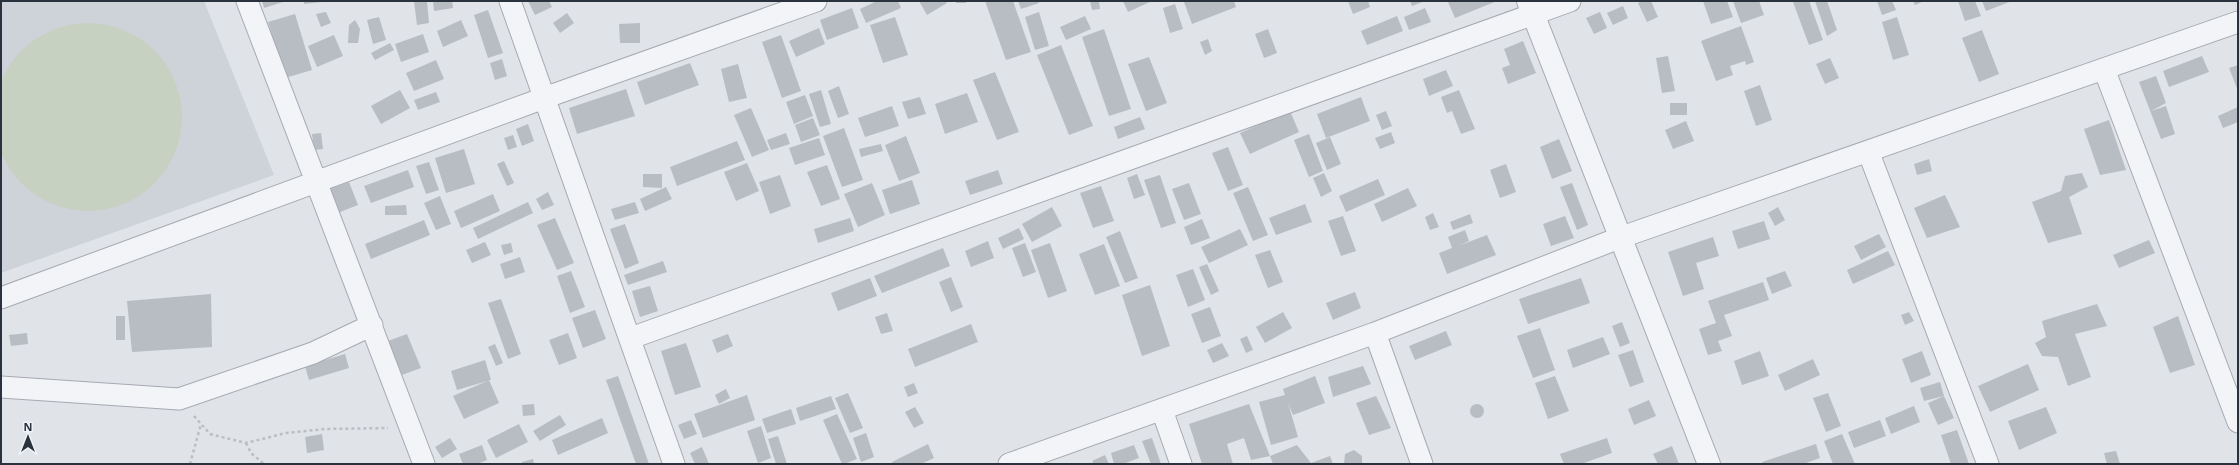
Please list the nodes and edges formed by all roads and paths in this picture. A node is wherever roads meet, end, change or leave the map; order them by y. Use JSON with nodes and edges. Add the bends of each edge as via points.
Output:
{"nodes":[{"id":1,"x":247,"y":1,"type":"edge"},
{"id":2,"x":510,"y":1,"type":"edge"},
{"id":3,"x":816,"y":1,"type":"edge"},
{"id":4,"x":1570,"y":1,"type":"edge"},
{"id":5,"x":1531,"y":8,"type":"edge"},
{"id":6,"x":2238,"y":22,"type":"edge"},
{"id":7,"x":2104,"y":69,"type":"junction"},
{"id":8,"x":544,"y":98,"type":"junction"},
{"id":9,"x":1868,"y":151,"type":"junction"},
{"id":10,"x":316,"y":181,"type":"junction"},
{"id":11,"x":1619,"y":238,"type":"junction"},
{"id":12,"x":1,"y":298,"type":"edge"},
{"id":13,"x":372,"y":325,"type":"junction"},
{"id":14,"x":1375,"y":333,"type":"junction"},
{"id":15,"x":631,"y":338,"type":"junction"},
{"id":16,"x":1,"y":387,"type":"edge"},
{"id":17,"x":179,"y":399,"type":"junction"},
{"id":18,"x":1162,"y":410,"type":"junction"},
{"id":19,"x":2238,"y":422,"type":"edge"},
{"id":20,"x":201,"y":424,"type":"junction"},
{"id":21,"x":412,"y":428,"type":"junction"},
{"id":22,"x":246,"y":443,"type":"junction"},
{"id":23,"x":190,"y":464,"type":"edge"},
{"id":24,"x":264,"y":464,"type":"edge"},
{"id":25,"x":424,"y":464,"type":"edge"},
{"id":26,"x":674,"y":464,"type":"edge"},
{"id":27,"x":1009,"y":464,"type":"edge"},
{"id":28,"x":1181,"y":464,"type":"edge"},
{"id":29,"x":1422,"y":464,"type":"edge"},
{"id":30,"x":1709,"y":464,"type":"edge"},
{"id":31,"x":1988,"y":464,"type":"edge"}],
"edges":[{"from":1,"to":10,"type":"street"},
{"from":2,"to":8,"type":"street"},
{"from":3,"to":8,"type":"street"},
{"from":4,"to":5,"type":"street"},
{"from":5,"to":11,"type":"street"},
{"from":5,"to":15,"type":"street"},
{"from":6,"to":7,"type":"street"},
{"from":7,"to":9,"type":"street"},
{"from":7,"to":19,"type":"street"},
{"from":8,"to":10,"type":"street"},
{"from":8,"to":15,"type":"street"},
{"from":9,"to":11,"type":"street"},
{"from":9,"to":31,"type":"street"},
{"from":10,"to":12,"type":"street"},
{"from":10,"to":13,"type":"street"},
{"from":11,"to":14,"type":"street"},
{"from":11,"to":30,"type":"street"},
{"from":13,"to":17,"type":"street","via":[[313,353]]},
{"from":13,"to":21,"type":"street"},
{"from":14,"to":18,"type":"street"},
{"from":14,"to":29,"type":"street"},
{"from":15,"to":26,"type":"street"},
{"from":16,"to":17,"type":"street"},
{"from":17,"to":20,"type":"path"},
{"from":18,"to":27,"type":"street"},
{"from":18,"to":28,"type":"street"},
{"from":20,"to":22,"type":"path","via":[[210,434]]},
{"from":20,"to":23,"type":"path"},
{"from":21,"to":22,"type":"path","via":[[324,429],[286,433]]},
{"from":21,"to":25,"type":"street"},
{"from":22,"to":24,"type":"path","via":[[251,453]]}]}
